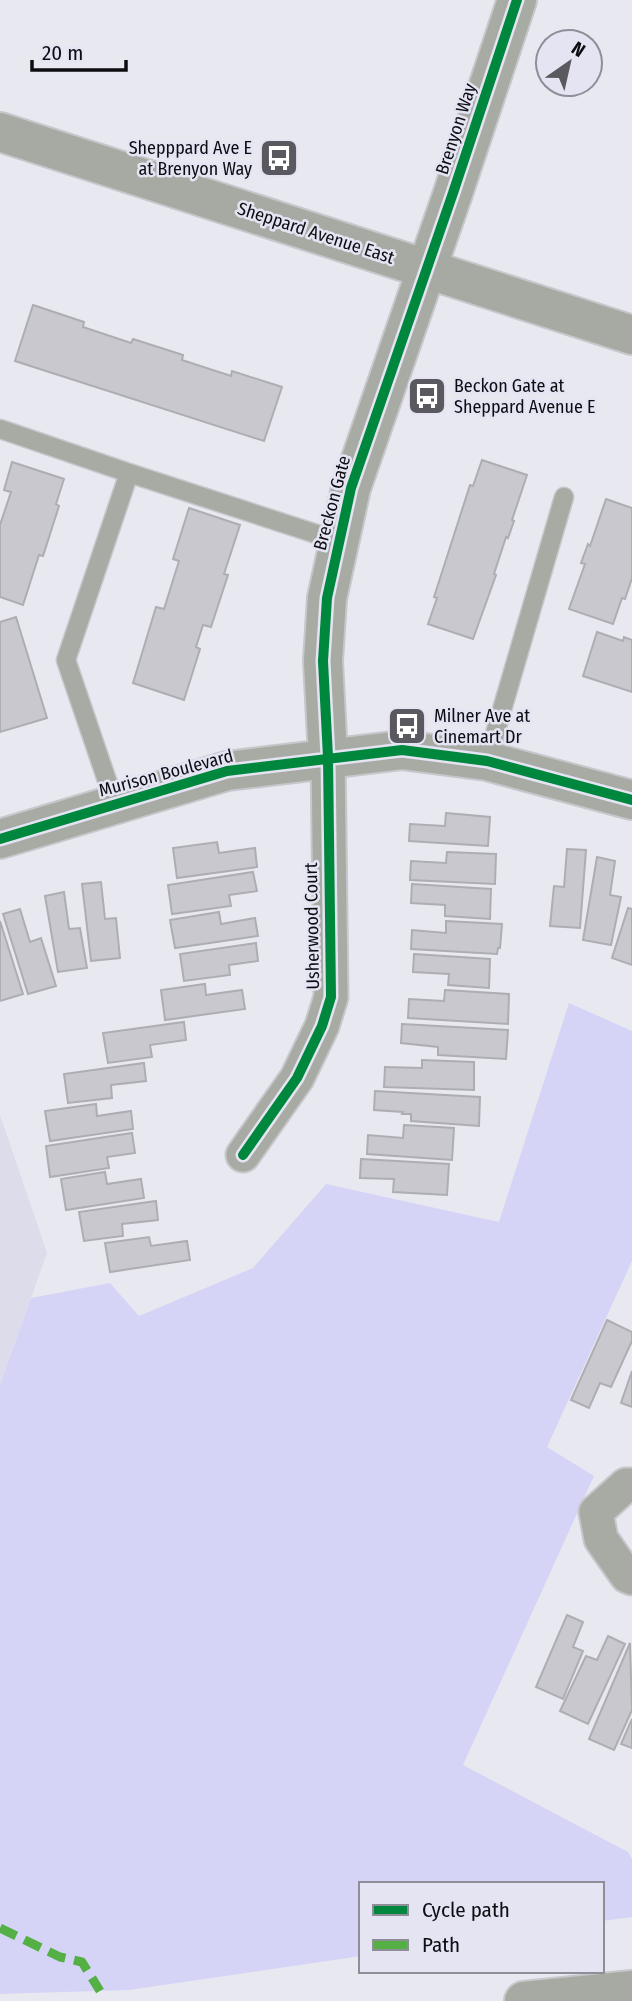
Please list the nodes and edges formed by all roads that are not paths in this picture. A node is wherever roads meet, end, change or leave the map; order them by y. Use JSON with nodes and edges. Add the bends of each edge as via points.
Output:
{"nodes":[{"id":1,"x":517,"y":0,"type":"edge"},
{"id":2,"x":0,"y":132,"type":"edge"},
{"id":3,"x":427,"y":268,"type":"junction"},
{"id":4,"x":632,"y":335,"type":"edge"},
{"id":5,"x":0,"y":429,"type":"edge"},
{"id":6,"x":129,"y":473,"type":"junction"},
{"id":7,"x":564,"y":497,"type":"dead end"},
{"id":8,"x":338,"y":541,"type":"junction"},
{"id":9,"x":328,"y":757,"type":"junction"},
{"id":10,"x":486,"y":761,"type":"junction"},
{"id":11,"x":632,"y":800,"type":"edge"},
{"id":12,"x":115,"y":804,"type":"junction"},
{"id":13,"x":0,"y":839,"type":"edge"},
{"id":14,"x":243,"y":1155,"type":"dead end"},
{"id":15,"x":632,"y":1485,"type":"edge"},
{"id":16,"x":632,"y":1578,"type":"edge"},
{"id":17,"x":632,"y":1990,"type":"edge"},
{"id":18,"x":524,"y":2001,"type":"edge"}],
"edges":[{"from":1,"to":3,"type":"street","name":"Brenyon Way"},
{"from":2,"to":3,"type":"main road","name":"Sheppard Avenue East"},
{"from":3,"to":4,"type":"main road","name":"Sheppard Avenue East"},
{"from":3,"to":8,"type":"street","name":"Breckon Gate","via":[[351,488]]},
{"from":5,"to":6,"type":"lane"},
{"from":6,"to":8,"type":"lane"},
{"from":6,"to":12,"type":"lane","via":[[66,660]]},
{"from":7,"to":10,"type":"lane"},
{"from":8,"to":9,"type":"street","name":"Breckon Gate","via":[[327,598],[323,661]]},
{"from":9,"to":10,"type":"street","name":"Murison Boulevard","via":[[402,750]]},
{"from":9,"to":12,"type":"street","name":"Murison Boulevard","via":[[227,771]]},
{"from":9,"to":14,"type":"street","name":"Usherwood Court","via":[[331,998],[297,1078]]},
{"from":10,"to":11,"type":"street","name":"Murison Boulevard"},
{"from":12,"to":13,"type":"street","name":"Murison Boulevard"},
{"from":15,"to":16,"type":"street","via":[[626,1485],[596,1512],[601,1539]]},
{"from":17,"to":18,"type":"main road"}]}
